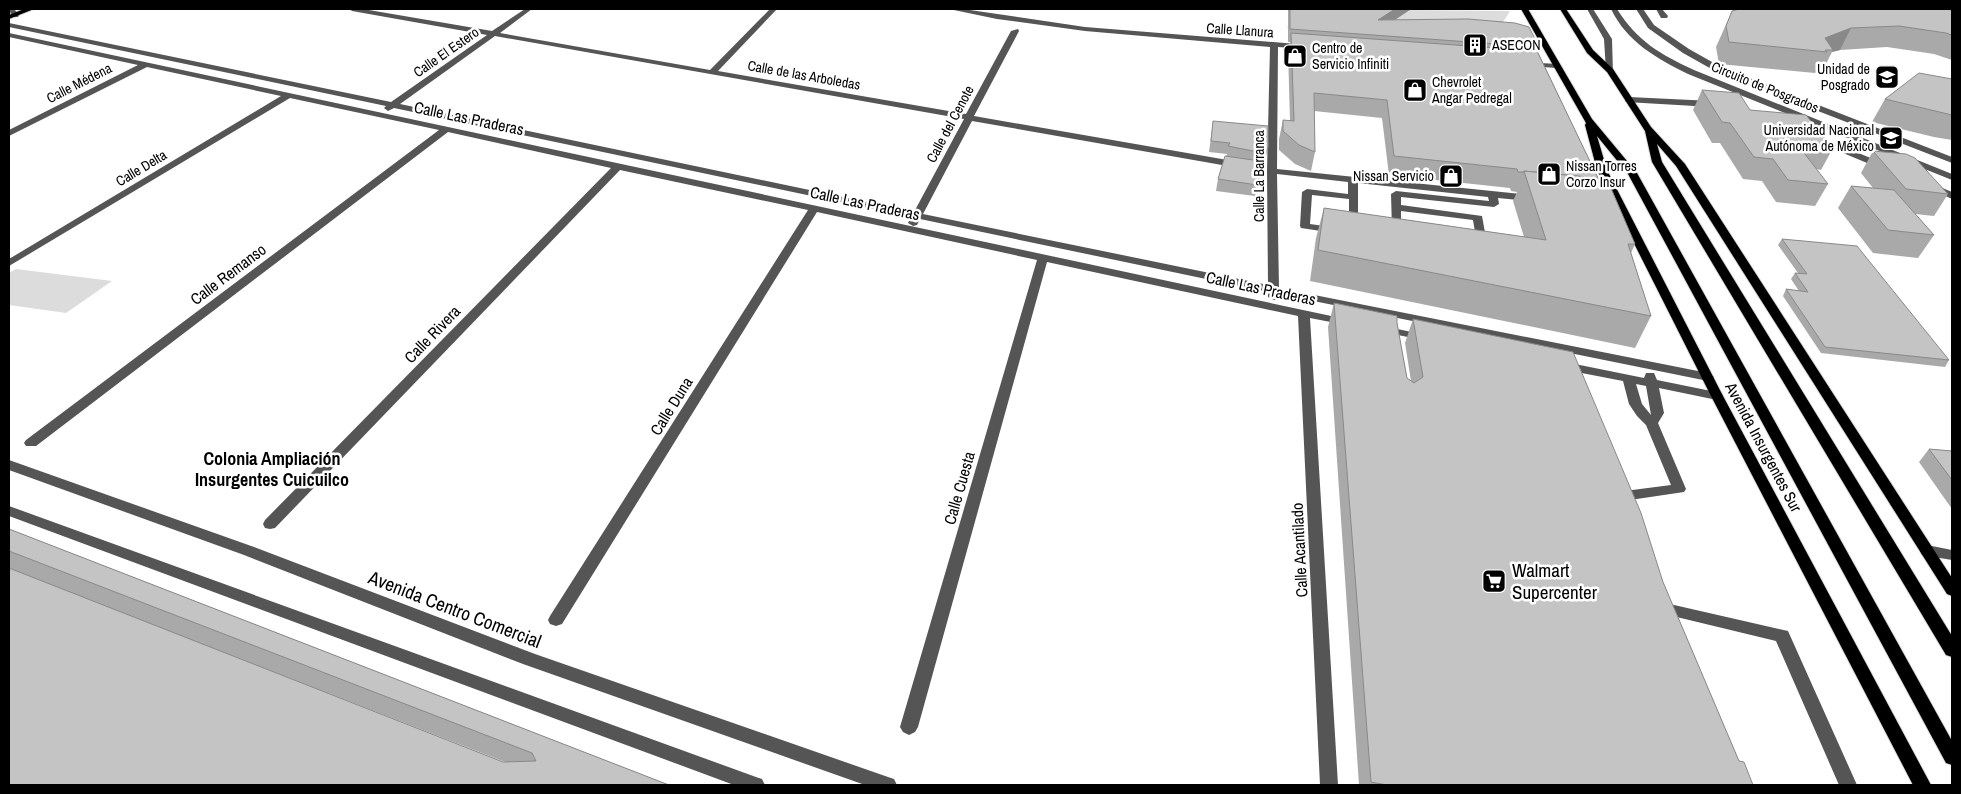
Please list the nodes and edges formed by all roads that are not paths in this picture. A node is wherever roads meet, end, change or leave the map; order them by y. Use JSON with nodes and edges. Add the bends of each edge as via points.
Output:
{"nodes":[{"id":1,"x":30,"y":9,"type":"edge"},
{"id":2,"x":352,"y":9,"type":"edge"},
{"id":3,"x":529,"y":9,"type":"edge"},
{"id":4,"x":774,"y":9,"type":"edge"},
{"id":5,"x":953,"y":9,"type":"edge"},
{"id":6,"x":1524,"y":9,"type":"edge"},
{"id":7,"x":1563,"y":9,"type":"edge"},
{"id":8,"x":1590,"y":9,"type":"edge"},
{"id":9,"x":1614,"y":9,"type":"edge"},
{"id":10,"x":1640,"y":9,"type":"edge"},
{"id":11,"x":1660,"y":9,"type":"edge"},
{"id":12,"x":10,"y":16,"type":"edge"},
{"id":13,"x":1664,"y":16,"type":"dead end"},
{"id":14,"x":1015,"y":31,"type":"dead end"},
{"id":15,"x":494,"y":34,"type":"junction"},
{"id":16,"x":9,"y":35,"type":"edge"},
{"id":17,"x":1274,"y":45,"type":"junction"},
{"id":18,"x":1313,"y":48,"type":"edge"},
{"id":19,"x":161,"y":57,"type":"junction"},
{"id":20,"x":1518,"y":63,"type":"edge"},
{"id":21,"x":145,"y":65,"type":"junction"},
{"id":22,"x":1557,"y":66,"type":"junction"},
{"id":23,"x":1610,"y":71,"type":"junction"},
{"id":24,"x":711,"y":72,"type":"junction"},
{"id":25,"x":1743,"y":79,"type":"junction"},
{"id":26,"x":1714,"y":80,"type":"junction"},
{"id":27,"x":1763,"y":87,"type":"junction"},
{"id":28,"x":287,"y":96,"type":"junction"},
{"id":29,"x":1795,"y":99,"type":"junction"},
{"id":30,"x":1629,"y":100,"type":"junction"},
{"id":31,"x":392,"y":105,"type":"junction"},
{"id":32,"x":1718,"y":105,"type":"edge"},
{"id":33,"x":1778,"y":107,"type":"junction"},
{"id":34,"x":377,"y":115,"type":"junction"},
{"id":35,"x":970,"y":117,"type":"junction"},
{"id":36,"x":1588,"y":120,"type":"junction"},
{"id":37,"x":1853,"y":121,"type":"junction"},
{"id":38,"x":1648,"y":129,"type":"junction"},
{"id":39,"x":445,"y":130,"type":"junction"},
{"id":40,"x":9,"y":133,"type":"edge"},
{"id":41,"x":1809,"y":136,"type":"edge"},
{"id":42,"x":1952,"y":160,"type":"edge"},
{"id":43,"x":617,"y":167,"type":"junction"},
{"id":44,"x":1251,"y":167,"type":"edge"},
{"id":45,"x":1890,"y":169,"type":"edge"},
{"id":46,"x":1272,"y":171,"type":"junction"},
{"id":47,"x":1952,"y":178,"type":"edge"},
{"id":48,"x":1352,"y":179,"type":"junction"},
{"id":49,"x":1925,"y":184,"type":"edge"},
{"id":50,"x":1493,"y":194,"type":"junction"},
{"id":51,"x":1952,"y":196,"type":"edge"},
{"id":52,"x":1354,"y":198,"type":"junction"},
{"id":53,"x":1542,"y":199,"type":"edge"},
{"id":54,"x":1396,"y":207,"type":"junction"},
{"id":55,"x":814,"y":209,"type":"junction"},
{"id":56,"x":916,"y":216,"type":"junction"},
{"id":57,"x":909,"y":230,"type":"junction"},
{"id":58,"x":1415,"y":230,"type":"edge"},
{"id":59,"x":1483,"y":251,"type":"edge"},
{"id":60,"x":1043,"y":258,"type":"junction"},
{"id":61,"x":9,"y":263,"type":"edge"},
{"id":62,"x":1273,"y":290,"type":"junction"},
{"id":63,"x":1275,"y":308,"type":"junction"},
{"id":64,"x":1304,"y":314,"type":"junction"},
{"id":65,"x":1399,"y":316,"type":"junction"},
{"id":66,"x":1398,"y":332,"type":"junction"},
{"id":67,"x":1437,"y":340,"type":"edge"},
{"id":68,"x":1398,"y":346,"type":"edge"},
{"id":69,"x":1572,"y":351,"type":"junction"},
{"id":70,"x":1554,"y":363,"type":"edge"},
{"id":71,"x":1648,"y":366,"type":"junction"},
{"id":72,"x":1573,"y":367,"type":"junction"},
{"id":73,"x":1708,"y":377,"type":"junction"},
{"id":74,"x":1629,"y":378,"type":"junction"},
{"id":75,"x":1651,"y":383,"type":"junction"},
{"id":76,"x":1717,"y":396,"type":"junction"},
{"id":77,"x":1652,"y":423,"type":"junction"},
{"id":78,"x":31,"y":443,"type":"dead end"},
{"id":79,"x":9,"y":465,"type":"edge"},
{"id":80,"x":9,"y":511,"type":"edge"},
{"id":81,"x":1628,"y":515,"type":"edge"},
{"id":82,"x":270,"y":524,"type":"dead end"},
{"id":83,"x":1927,"y":551,"type":"junction"},
{"id":84,"x":1952,"y":555,"type":"edge"},
{"id":85,"x":1947,"y":574,"type":"edge"},
{"id":86,"x":1952,"y":590,"type":"edge"},
{"id":87,"x":556,"y":620,"type":"dead end"},
{"id":88,"x":1664,"y":624,"type":"edge"},
{"id":89,"x":1952,"y":650,"type":"edge"},
{"id":90,"x":909,"y":727,"type":"dead end"},
{"id":91,"x":1952,"y":758,"type":"edge"},
{"id":92,"x":756,"y":785,"type":"edge"},
{"id":93,"x":888,"y":785,"type":"edge"},
{"id":94,"x":1329,"y":785,"type":"edge"},
{"id":95,"x":1848,"y":785,"type":"edge"},
{"id":96,"x":1922,"y":785,"type":"edge"}],
"edges":[{"from":1,"to":12,"type":"main road"},
{"from":2,"to":15,"type":"street","name":"Calle de las Arboledas"},
{"from":3,"to":15,"type":"street","name":"Calle El Estero"},
{"from":4,"to":24,"type":"street"},
{"from":5,"to":17,"type":"street","name":"Calle Llanura","via":[[1083,29]]},
{"from":6,"to":22,"type":"main road","name":"Avenida Insurgentes Sur"},
{"from":7,"to":23,"type":"main road","via":[[1590,51]]},
{"from":8,"to":23,"type":"street","via":[[1608,39]]},
{"from":9,"to":26,"type":"street","name":"Circuito de Posgrados","via":[[1629,33],[1656,55]]},
{"from":10,"to":25,"type":"street","name":"Circuito de Posgrados","via":[[1651,26],[1686,51]]},
{"from":11,"to":13,"type":"street"},
{"from":12,"to":19,"type":"street","name":"Calle Las Praderas"},
{"from":14,"to":35,"type":"street","name":"Calle del Cenote"},
{"from":15,"to":24,"type":"street","name":"Calle de las Arboledas"},
{"from":15,"to":31,"type":"street","name":"Calle El Estero"},
{"from":16,"to":21,"type":"street","name":"Calle Las Praderas"},
{"from":17,"to":18,"type":"street","name":"Calle Llanura"},
{"from":17,"to":46,"type":"street","name":"Calle La Barranca"},
{"from":19,"to":21,"type":"street","name":"Calle Médena"},
{"from":19,"to":31,"type":"street","name":"Calle Las Praderas"},
{"from":20,"to":22,"type":"street"},
{"from":21,"to":28,"type":"street","name":"Calle Las Praderas"},
{"from":21,"to":40,"type":"street","name":"Calle Médena"},
{"from":22,"to":36,"type":"main road","name":"Avenida Insurgentes Sur"},
{"from":23,"to":30,"type":"main road"},
{"from":24,"to":35,"type":"street","name":"Calle de las Arboledas"},
{"from":25,"to":26,"type":"street","via":[[1746,84],[1738,86]]},
{"from":25,"to":27,"type":"street","name":"Circuito de Posgrados"},
{"from":26,"to":33,"type":"street","name":"Circuito de Posgrados"},
{"from":27,"to":29,"type":"street","name":"Circuito de Posgrados"},
{"from":27,"to":37,"type":"street","via":[[1798,92],[1849,112]]},
{"from":28,"to":34,"type":"street","name":"Calle Las Praderas"},
{"from":28,"to":61,"type":"street","name":"Calle Delta"},
{"from":29,"to":33,"type":"street","via":[[1776,99],[1774,102]]},
{"from":29,"to":37,"type":"street","name":"Circuito de Posgrados"},
{"from":30,"to":32,"type":"street"},
{"from":30,"to":38,"type":"main road"},
{"from":31,"to":34,"type":"street","name":"Calle El Estero"},
{"from":31,"to":56,"type":"street","name":"Calle Las Praderas"},
{"from":33,"to":47,"type":"street","name":"Circuito de Posgrados"},
{"from":34,"to":39,"type":"street","name":"Calle Las Praderas"},
{"from":35,"to":44,"type":"street","name":"Calle de las Arboledas"},
{"from":35,"to":56,"type":"street","name":"Calle del Cenote"},
{"from":36,"to":73,"type":"main road","name":"Avenida Insurgentes Sur","via":[[1616,207]]},
{"from":36,"to":91,"type":"main road","name":"Avenida Insurgentes Sur","via":[[1632,173]]},
{"from":37,"to":42,"type":"street","name":"Circuito de Posgrados"},
{"from":38,"to":83,"type":"main road","via":[[1680,164]]},
{"from":38,"to":89,"type":"main road","via":[[1657,162]]},
{"from":39,"to":43,"type":"street","name":"Calle Las Praderas"},
{"from":39,"to":78,"type":"street","name":"Calle Remanso"},
{"from":41,"to":45,"type":"street"},
{"from":43,"to":55,"type":"street","name":"Calle Las Praderas"},
{"from":43,"to":82,"type":"street","name":"Calle Rivera"},
{"from":46,"to":48,"type":"street"},
{"from":46,"to":62,"type":"street","name":"Calle La Barranca"},
{"from":48,"to":50,"type":"street"},
{"from":48,"to":52,"type":"street"},
{"from":49,"to":51,"type":"street"},
{"from":50,"to":53,"type":"street"},
{"from":50,"to":54,"type":"street","via":[[1494,204],[1396,194]]},
{"from":52,"to":52,"type":"street","via":[[1359,234],[1305,226],[1306,192]]},
{"from":54,"to":58,"type":"street","via":[[1396,227]]},
{"from":54,"to":59,"type":"street","via":[[1478,218],[1476,238]]},
{"from":55,"to":57,"type":"street","name":"Calle Las Praderas"},
{"from":55,"to":87,"type":"street","name":"Calle Duna"},
{"from":56,"to":57,"type":"street","name":"Calle del Cenote"},
{"from":56,"to":62,"type":"street","name":"Calle Las Praderas"},
{"from":57,"to":60,"type":"street","name":"Calle Las Praderas"},
{"from":60,"to":63,"type":"street","name":"Calle Las Praderas"},
{"from":60,"to":90,"type":"street","name":"Calle Cuesta"},
{"from":62,"to":63,"type":"street","name":"Calle La Barranca"},
{"from":62,"to":65,"type":"street","name":"Calle Las Praderas"},
{"from":63,"to":64,"type":"street","name":"Calle Las Praderas"},
{"from":64,"to":66,"type":"street","name":"Calle Las Praderas"},
{"from":64,"to":94,"type":"street","name":"Calle Acantilado"},
{"from":65,"to":66,"type":"street"},
{"from":65,"to":69,"type":"street","name":"Calle Las Praderas"},
{"from":66,"to":67,"type":"street","name":"Calle Las Praderas"},
{"from":66,"to":68,"type":"street"},
{"from":69,"to":71,"type":"street","name":"Calle Las Praderas"},
{"from":69,"to":72,"type":"street"},
{"from":70,"to":72,"type":"street"},
{"from":71,"to":73,"type":"street","name":"Calle Las Praderas"},
{"from":71,"to":75,"type":"street"},
{"from":72,"to":74,"type":"street"},
{"from":73,"to":76,"type":"main road","name":"Avenida Insurgentes Sur"},
{"from":74,"to":75,"type":"street"},
{"from":74,"to":77,"type":"street","via":[[1638,411]]},
{"from":75,"to":76,"type":"street"},
{"from":75,"to":77,"type":"street","via":[[1658,412]]},
{"from":76,"to":96,"type":"main road","name":"Avenida Insurgentes Sur"},
{"from":77,"to":81,"type":"street","via":[[1679,489],[1622,496]]},
{"from":79,"to":93,"type":"street","name":"Avenida Centro Comercial","via":[[258,555],[529,659]]},
{"from":80,"to":92,"type":"street"},
{"from":83,"to":84,"type":"street"},
{"from":83,"to":85,"type":"main road"},
{"from":85,"to":86,"type":"main road"},
{"from":88,"to":95,"type":"street","via":[[1656,603],[1782,636]]}]}
